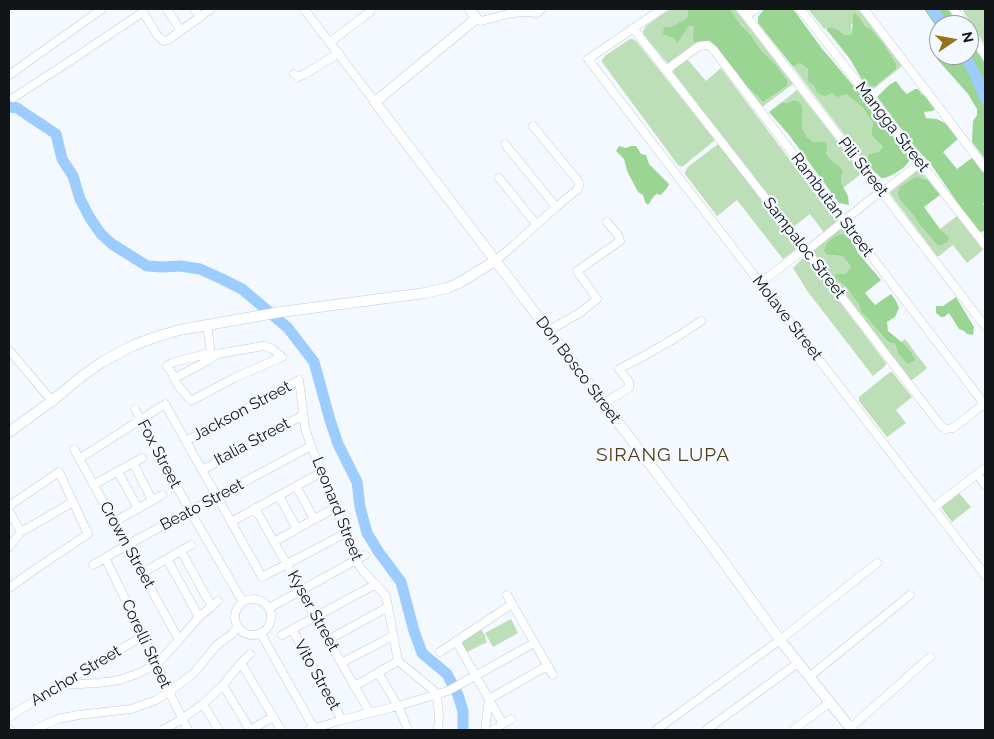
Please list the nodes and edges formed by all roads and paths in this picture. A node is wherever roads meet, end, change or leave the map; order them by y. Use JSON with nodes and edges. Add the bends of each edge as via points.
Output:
{"nodes":[{"id":1,"x":102,"y":9,"type":"edge"},
{"id":2,"x":167,"y":9,"type":"edge"},
{"id":3,"x":194,"y":9,"type":"edge"},
{"id":4,"x":211,"y":9,"type":"edge"},
{"id":5,"x":304,"y":9,"type":"edge"},
{"id":6,"x":470,"y":9,"type":"edge"},
{"id":7,"x":541,"y":9,"type":"edge"},
{"id":8,"x":662,"y":9,"type":"edge"},
{"id":9,"x":741,"y":9,"type":"edge"},
{"id":10,"x":756,"y":9,"type":"edge"},
{"id":11,"x":800,"y":9,"type":"edge"},
{"id":12,"x":864,"y":9,"type":"edge"},
{"id":13,"x":142,"y":11,"type":"edge"},
{"id":14,"x":370,"y":12,"type":"dead end"},
{"id":15,"x":746,"y":16,"type":"junction"},
{"id":16,"x":200,"y":17,"type":"junction"},
{"id":17,"x":476,"y":18,"type":"junction"},
{"id":18,"x":633,"y":28,"type":"junction"},
{"id":19,"x":181,"y":31,"type":"junction"},
{"id":20,"x":330,"y":42,"type":"junction"},
{"id":21,"x":338,"y":54,"type":"junction"},
{"id":22,"x":666,"y":70,"type":"junction"},
{"id":23,"x":294,"y":74,"type":"dead end"},
{"id":24,"x":9,"y":75,"type":"edge"},
{"id":25,"x":13,"y":98,"type":"dead end"},
{"id":26,"x":375,"y":102,"type":"junction"},
{"id":27,"x":533,"y":126,"type":"dead end"},
{"id":28,"x":505,"y":144,"type":"dead end"},
{"id":29,"x":920,"y":163,"type":"junction"},
{"id":30,"x":985,"y":168,"type":"edge"},
{"id":31,"x":499,"y":178,"type":"dead end"},
{"id":32,"x":882,"y":192,"type":"junction"},
{"id":33,"x":556,"y":207,"type":"junction"},
{"id":34,"x":844,"y":221,"type":"junction"},
{"id":35,"x":606,"y":222,"type":"dead end"},
{"id":36,"x":536,"y":224,"type":"junction"},
{"id":37,"x":984,"y":241,"type":"edge"},
{"id":38,"x":805,"y":249,"type":"junction"},
{"id":39,"x":495,"y":261,"type":"junction"},
{"id":40,"x":760,"y":284,"type":"junction"},
{"id":41,"x":701,"y":321,"type":"dead end"},
{"id":42,"x":207,"y":326,"type":"junction"},
{"id":43,"x":985,"y":326,"type":"edge"},
{"id":44,"x":548,"y":330,"type":"junction"},
{"id":45,"x":9,"y":350,"type":"edge"},
{"id":46,"x":214,"y":353,"type":"junction"},
{"id":47,"x":175,"y":378,"type":"junction"},
{"id":48,"x":298,"y":380,"type":"joint"},
{"id":49,"x":52,"y":401,"type":"junction"},
{"id":50,"x":604,"y":403,"type":"junction"},
{"id":51,"x":985,"y":405,"type":"edge"},
{"id":52,"x":135,"y":409,"type":"dead end"},
{"id":53,"x":303,"y":415,"type":"junction"},
{"id":54,"x":141,"y":420,"type":"junction"},
{"id":55,"x":9,"y":432,"type":"edge"},
{"id":56,"x":186,"y":441,"type":"junction"},
{"id":57,"x":311,"y":446,"type":"junction"},
{"id":58,"x":74,"y":450,"type":"dead end"},
{"id":59,"x":142,"y":458,"type":"dead end"},
{"id":60,"x":79,"y":459,"type":"junction"},
{"id":61,"x":133,"y":463,"type":"junction"},
{"id":62,"x":985,"y":468,"type":"edge"},
{"id":63,"x":202,"y":470,"type":"junction"},
{"id":64,"x":118,"y":472,"type":"junction"},
{"id":65,"x":322,"y":472,"type":"junction"},
{"id":66,"x":977,"y":474,"type":"junction"},
{"id":67,"x":93,"y":484,"type":"junction"},
{"id":68,"x":985,"y":485,"type":"edge"},
{"id":69,"x":296,"y":486,"type":"junction"},
{"id":70,"x":162,"y":494,"type":"dead end"},
{"id":71,"x":279,"y":496,"type":"junction"},
{"id":72,"x":217,"y":497,"type":"junction"},
{"id":73,"x":152,"y":500,"type":"junction"},
{"id":74,"x":73,"y":502,"type":"junction"},
{"id":75,"x":9,"y":506,"type":"edge"},
{"id":76,"x":336,"y":507,"type":"junction"},
{"id":77,"x":138,"y":508,"type":"junction"},
{"id":78,"x":255,"y":508,"type":"junction"},
{"id":79,"x":933,"y":508,"type":"junction"},
{"id":80,"x":9,"y":511,"type":"edge"},
{"id":81,"x":190,"y":511,"type":"junction"},
{"id":82,"x":314,"y":519,"type":"junction"},
{"id":83,"x":114,"y":522,"type":"junction"},
{"id":84,"x":231,"y":522,"type":"junction"},
{"id":85,"x":297,"y":529,"type":"junction"},
{"id":86,"x":21,"y":532,"type":"junction"},
{"id":87,"x":346,"y":533,"type":"junction"},
{"id":88,"x":274,"y":542,"type":"junction"},
{"id":89,"x":127,"y":545,"type":"junction"},
{"id":90,"x":191,"y":545,"type":"dead end"},
{"id":91,"x":9,"y":547,"type":"edge"},
{"id":92,"x":181,"y":551,"type":"junction"},
{"id":93,"x":364,"y":556,"type":"dead end"},
{"id":94,"x":105,"y":558,"type":"junction"},
{"id":95,"x":167,"y":559,"type":"junction"},
{"id":96,"x":356,"y":561,"type":"junction"},
{"id":97,"x":877,"y":563,"type":"dead end"},
{"id":98,"x":93,"y":565,"type":"dead end"},
{"id":99,"x":287,"y":565,"type":"junction"},
{"id":100,"x":142,"y":573,"type":"junction"},
{"id":101,"x":985,"y":575,"type":"edge"},
{"id":102,"x":376,"y":584,"type":"junction"},
{"id":103,"x":9,"y":588,"type":"edge"},
{"id":104,"x":301,"y":592,"type":"junction"},
{"id":105,"x":507,"y":595,"type":"dead end"},
{"id":106,"x":910,"y":595,"type":"dead end"},
{"id":107,"x":243,"y":602,"type":"junction"},
{"id":108,"x":512,"y":604,"type":"junction"},
{"id":109,"x":388,"y":607,"type":"junction"},
{"id":110,"x":268,"y":608,"type":"junction"},
{"id":111,"x":199,"y":617,"type":"junction"},
{"id":112,"x":315,"y":617,"type":"junction"},
{"id":113,"x":237,"y":627,"type":"junction"},
{"id":114,"x":292,"y":629,"type":"junction"},
{"id":115,"x":261,"y":634,"type":"junction"},
{"id":116,"x":282,"y":635,"type":"dead end"},
{"id":117,"x":143,"y":636,"type":"junction"},
{"id":118,"x":393,"y":636,"type":"junction"},
{"id":119,"x":179,"y":640,"type":"junction"},
{"id":120,"x":328,"y":640,"type":"junction"},
{"id":121,"x":780,"y":640,"type":"junction"},
{"id":122,"x":456,"y":641,"type":"junction"},
{"id":123,"x":534,"y":643,"type":"junction"},
{"id":124,"x":440,"y":652,"type":"dead end"},
{"id":125,"x":250,"y":654,"type":"dead end"},
{"id":126,"x":930,"y":657,"type":"dead end"},
{"id":127,"x":398,"y":660,"type":"junction"},
{"id":128,"x":240,"y":663,"type":"junction"},
{"id":129,"x":341,"y":663,"type":"junction"},
{"id":130,"x":798,"y":663,"type":"junction"},
{"id":131,"x":157,"y":664,"type":"junction"},
{"id":132,"x":547,"y":666,"type":"junction"},
{"id":133,"x":378,"y":672,"type":"junction"},
{"id":134,"x":476,"y":675,"type":"junction"},
{"id":135,"x":553,"y":675,"type":"dead end"},
{"id":136,"x":809,"y":677,"type":"junction"},
{"id":137,"x":60,"y":684,"type":"junction"},
{"id":138,"x":223,"y":685,"type":"junction"},
{"id":139,"x":355,"y":686,"type":"junction"},
{"id":140,"x":169,"y":692,"type":"junction"},
{"id":141,"x":437,"y":695,"type":"junction"},
{"id":142,"x":490,"y":699,"type":"junction"},
{"id":143,"x":829,"y":703,"type":"junction"},
{"id":144,"x":203,"y":704,"type":"junction"},
{"id":145,"x":398,"y":706,"type":"junction"},
{"id":146,"x":370,"y":713,"type":"junction"},
{"id":147,"x":9,"y":717,"type":"edge"},
{"id":148,"x":273,"y":717,"type":"junction"},
{"id":149,"x":182,"y":719,"type":"junction"},
{"id":150,"x":511,"y":719,"type":"dead end"},
{"id":151,"x":342,"y":720,"type":"junction"},
{"id":152,"x":503,"y":724,"type":"junction"},
{"id":153,"x":851,"y":729,"type":"edge"},
{"id":154,"x":33,"y":730,"type":"edge"},
{"id":155,"x":162,"y":730,"type":"edge"},
{"id":156,"x":188,"y":730,"type":"edge"},
{"id":157,"x":219,"y":730,"type":"edge"},
{"id":158,"x":250,"y":730,"type":"edge"},
{"id":159,"x":281,"y":730,"type":"edge"},
{"id":160,"x":313,"y":730,"type":"edge"},
{"id":161,"x":408,"y":730,"type":"edge"},
{"id":162,"x":438,"y":730,"type":"edge"},
{"id":163,"x":485,"y":730,"type":"edge"},
{"id":164,"x":493,"y":730,"type":"edge"},
{"id":165,"x":656,"y":730,"type":"edge"},
{"id":166,"x":706,"y":730,"type":"edge"},
{"id":167,"x":793,"y":730,"type":"edge"}],
"edges":[{"from":1,"to":24,"type":"street"},
{"from":2,"to":19,"type":"street"},
{"from":3,"to":16,"type":"street"},
{"from":4,"to":16,"type":"street"},
{"from":5,"to":20,"type":"street","name":"Don Bosco Street"},
{"from":6,"to":17,"type":"street"},
{"from":7,"to":17,"type":"street","via":[[537,13],[512,13],[481,21]]},
{"from":8,"to":18,"type":"street"},
{"from":9,"to":15,"type":"street","name":"Pili Street"},
{"from":10,"to":15,"type":"street"},
{"from":11,"to":29,"type":"street","name":"Mangga Street"},
{"from":12,"to":30,"type":"street"},
{"from":13,"to":19,"type":"street","via":[[163,41]]},
{"from":13,"to":25,"type":"street"},
{"from":14,"to":20,"type":"street"},
{"from":15,"to":32,"type":"street","name":"Pili Street"},
{"from":16,"to":19,"type":"street"},
{"from":17,"to":26,"type":"street"},
{"from":18,"to":22,"type":"street","name":"Sampaloc Street"},
{"from":18,"to":40,"type":"street","name":"Molave Street","via":[[588,60]]},
{"from":20,"to":21,"type":"street","name":"Don Bosco Street"},
{"from":21,"to":23,"type":"street","via":[[305,74],[298,77]]},
{"from":21,"to":26,"type":"street","name":"Don Bosco Street"},
{"from":22,"to":34,"type":"street","name":"Rambutan Street","via":[[699,46],[710,46]]},
{"from":22,"to":38,"type":"street","name":"Sampaloc Street"},
{"from":26,"to":39,"type":"street","name":"Don Bosco Street"},
{"from":27,"to":33,"type":"street","via":[[578,181],[578,189]]},
{"from":28,"to":33,"type":"street"},
{"from":29,"to":32,"type":"street"},
{"from":29,"to":37,"type":"street","name":"Mangga Street"},
{"from":31,"to":36,"type":"street"},
{"from":32,"to":34,"type":"street"},
{"from":32,"to":43,"type":"street","name":"Pili Street"},
{"from":33,"to":36,"type":"street"},
{"from":34,"to":38,"type":"street"},
{"from":34,"to":51,"type":"street","name":"Rambutan Street"},
{"from":35,"to":44,"type":"street","via":[[620,241],[577,271],[597,299]]},
{"from":36,"to":39,"type":"street"},
{"from":38,"to":40,"type":"street"},
{"from":38,"to":51,"type":"street","name":"Sampaloc Street","via":[[941,426],[953,428]]},
{"from":39,"to":42,"type":"street","via":[[447,288]]},
{"from":39,"to":44,"type":"street","name":"Don Bosco Street"},
{"from":40,"to":79,"type":"street","name":"Molave Street"},
{"from":41,"to":50,"type":"street","via":[[619,369],[629,382],[629,388]]},
{"from":42,"to":46,"type":"street"},
{"from":42,"to":49,"type":"street","via":[[179,330],[134,345],[102,362]]},
{"from":44,"to":50,"type":"street","name":"Don Bosco Street"},
{"from":45,"to":49,"type":"street"},
{"from":46,"to":47,"type":"street","via":[[209,360]]},
{"from":46,"to":47,"type":"street","via":[[167,366]]},
{"from":46,"to":47,"type":"street","via":[[263,346],[282,357],[191,401]]},
{"from":48,"to":53,"type":"street","name":"Leonard Street"},
{"from":48,"to":56,"type":"street","name":"Jackson Street"},
{"from":49,"to":55,"type":"street"},
{"from":50,"to":121,"type":"street","name":"Don Bosco Street"},
{"from":52,"to":54,"type":"street","name":"Fox Street"},
{"from":53,"to":57,"type":"street","name":"Leonard Street"},
{"from":53,"to":63,"type":"street","name":"Italia Street"},
{"from":54,"to":56,"type":"street","via":[[165,404]]},
{"from":54,"to":60,"type":"street"},
{"from":54,"to":81,"type":"street","name":"Fox Street"},
{"from":56,"to":63,"type":"street"},
{"from":57,"to":65,"type":"street","name":"Leonard Street"},
{"from":57,"to":72,"type":"street","name":"Beato Street"},
{"from":58,"to":60,"type":"street","name":"Crown Street"},
{"from":59,"to":61,"type":"street"},
{"from":60,"to":67,"type":"street","name":"Crown Street"},
{"from":61,"to":64,"type":"street"},
{"from":61,"to":73,"type":"street"},
{"from":62,"to":66,"type":"street"},
{"from":63,"to":72,"type":"street"},
{"from":64,"to":67,"type":"street"},
{"from":64,"to":77,"type":"street"},
{"from":65,"to":69,"type":"street"},
{"from":65,"to":76,"type":"street","name":"Leonard Street"},
{"from":66,"to":68,"type":"street"},
{"from":66,"to":79,"type":"street"},
{"from":67,"to":83,"type":"street","name":"Crown Street"},
{"from":69,"to":71,"type":"street"},
{"from":69,"to":82,"type":"street"},
{"from":70,"to":73,"type":"street"},
{"from":71,"to":78,"type":"street"},
{"from":71,"to":85,"type":"street"},
{"from":72,"to":81,"type":"street","name":"Beato Street"},
{"from":72,"to":84,"type":"street"},
{"from":73,"to":77,"type":"street"},
{"from":74,"to":75,"type":"street","via":[[59,472]]},
{"from":74,"to":86,"type":"street"},
{"from":74,"to":103,"type":"street","via":[[88,534]]},
{"from":76,"to":82,"type":"street"},
{"from":76,"to":87,"type":"street","name":"Leonard Street"},
{"from":77,"to":83,"type":"street"},
{"from":78,"to":84,"type":"street"},
{"from":78,"to":88,"type":"street","name":"Kyser Street"},
{"from":79,"to":101,"type":"street","name":"Molave Street"},
{"from":80,"to":86,"type":"street"},
{"from":81,"to":89,"type":"street","name":"Beato Street"},
{"from":81,"to":107,"type":"street","name":"Fox Street"},
{"from":82,"to":85,"type":"street"},
{"from":83,"to":89,"type":"street","name":"Crown Street"},
{"from":84,"to":99,"type":"street","via":[[262,577]]},
{"from":85,"to":88,"type":"street"},
{"from":86,"to":91,"type":"street"},
{"from":87,"to":96,"type":"street","name":"Leonard Street"},
{"from":87,"to":99,"type":"street"},
{"from":88,"to":99,"type":"street","name":"Kyser Street"},
{"from":89,"to":94,"type":"street","name":"Beato Street"},
{"from":89,"to":100,"type":"street","name":"Crown Street"},
{"from":90,"to":92,"type":"street"},
{"from":92,"to":95,"type":"street"},
{"from":92,"to":111,"type":"street","via":[[215,604]]},
{"from":93,"to":96,"type":"street"},
{"from":94,"to":98,"type":"street","name":"Beato Street"},
{"from":94,"to":117,"type":"street","name":"Corelli Street"},
{"from":95,"to":100,"type":"street"},
{"from":95,"to":111,"type":"street"},
{"from":96,"to":102,"type":"street","name":"Leonard Street"},
{"from":96,"to":104,"type":"street"},
{"from":97,"to":121,"type":"street"},
{"from":99,"to":104,"type":"street","name":"Kyser Street"},
{"from":100,"to":119,"type":"street","name":"Crown Street"},
{"from":102,"to":109,"type":"street","name":"Leonard Street","via":[[386,596]]},
{"from":102,"to":112,"type":"street"},
{"from":104,"to":110,"type":"street"},
{"from":104,"to":112,"type":"street","name":"Kyser Street"},
{"from":105,"to":108,"type":"street"},
{"from":106,"to":136,"type":"street"},
{"from":107,"to":110,"type":"street","via":[[257,600]]},
{"from":107,"to":113,"type":"street","via":[[235,613]]},
{"from":108,"to":122,"type":"street"},
{"from":108,"to":123,"type":"street"},
{"from":109,"to":118,"type":"street","name":"Leonard Street"},
{"from":109,"to":120,"type":"street"},
{"from":110,"to":115,"type":"street","via":[[270,623]]},
{"from":111,"to":119,"type":"street"},
{"from":112,"to":114,"type":"street"},
{"from":112,"to":120,"type":"street","name":"Kyser Street"},
{"from":113,"to":115,"type":"street","via":[[248,635]]},
{"from":113,"to":140,"type":"street","via":[[194,672]]},
{"from":114,"to":116,"type":"street"},
{"from":114,"to":151,"type":"street","name":"Vito Street"},
{"from":115,"to":160,"type":"street"},
{"from":117,"to":131,"type":"street","name":"Corelli Street"},
{"from":117,"to":137,"type":"street","name":"Anchor Street"},
{"from":118,"to":127,"type":"street","name":"Leonard Street"},
{"from":118,"to":129,"type":"street"},
{"from":119,"to":131,"type":"street"},
{"from":120,"to":129,"type":"street","name":"Kyser Street"},
{"from":121,"to":130,"type":"street","name":"Don Bosco Street"},
{"from":121,"to":165,"type":"street"},
{"from":122,"to":124,"type":"street"},
{"from":122,"to":134,"type":"street"},
{"from":123,"to":132,"type":"street"},
{"from":123,"to":134,"type":"street"},
{"from":125,"to":128,"type":"street"},
{"from":126,"to":153,"type":"street"},
{"from":127,"to":133,"type":"street"},
{"from":127,"to":141,"type":"street"},
{"from":128,"to":138,"type":"street"},
{"from":128,"to":148,"type":"street"},
{"from":129,"to":139,"type":"street","name":"Kyser Street"},
{"from":130,"to":136,"type":"street","name":"Don Bosco Street"},
{"from":130,"to":166,"type":"street"},
{"from":131,"to":137,"type":"street","via":[[120,680]]},
{"from":131,"to":140,"type":"street","name":"Corelli Street"},
{"from":132,"to":135,"type":"street"},
{"from":132,"to":142,"type":"street"},
{"from":133,"to":139,"type":"street"},
{"from":133,"to":145,"type":"street"},
{"from":134,"to":141,"type":"street"},
{"from":134,"to":142,"type":"street"},
{"from":136,"to":143,"type":"street","name":"Don Bosco Street"},
{"from":137,"to":147,"type":"street","name":"Anchor Street"},
{"from":138,"to":144,"type":"street"},
{"from":138,"to":158,"type":"street"},
{"from":139,"to":146,"type":"street","name":"Kyser Street"},
{"from":140,"to":149,"type":"street","name":"Corelli Street"},
{"from":140,"to":154,"type":"street","via":[[131,709],[58,719]]},
{"from":141,"to":145,"type":"street"},
{"from":141,"to":162,"type":"street"},
{"from":142,"to":152,"type":"street"},
{"from":142,"to":163,"type":"street"},
{"from":143,"to":153,"type":"street","name":"Don Bosco Street"},
{"from":143,"to":167,"type":"street"},
{"from":144,"to":149,"type":"street"},
{"from":144,"to":157,"type":"street"},
{"from":145,"to":146,"type":"street"},
{"from":145,"to":161,"type":"street"},
{"from":146,"to":151,"type":"street"},
{"from":148,"to":158,"type":"street"},
{"from":148,"to":159,"type":"street"},
{"from":149,"to":155,"type":"street"},
{"from":149,"to":156,"type":"street","name":"Corelli Street"},
{"from":150,"to":152,"type":"street"},
{"from":151,"to":160,"type":"street"},
{"from":152,"to":164,"type":"street"}]}
